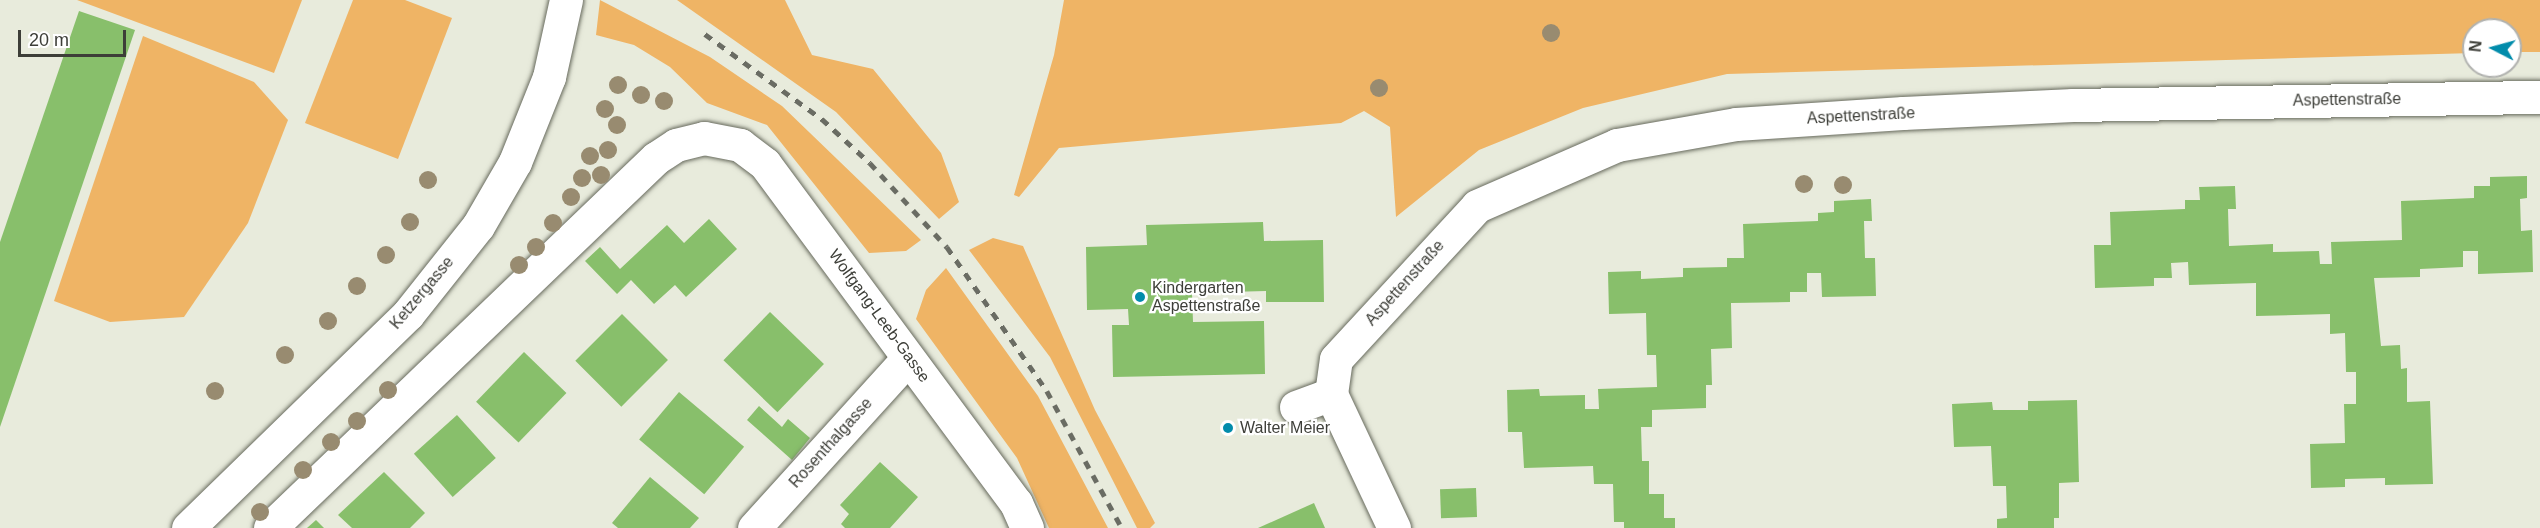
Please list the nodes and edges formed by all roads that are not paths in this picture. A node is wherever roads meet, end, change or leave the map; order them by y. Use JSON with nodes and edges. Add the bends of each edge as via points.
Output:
{"nodes":[{"id":1,"x":566,"y":0,"type":"edge"},
{"id":2,"x":2540,"y":97,"type":"edge"},
{"id":3,"x":908,"y":358,"type":"junction"},
{"id":4,"x":1331,"y":394,"type":"junction"},
{"id":5,"x":1296,"y":407,"type":"dead end"},
{"id":6,"x":188,"y":528,"type":"edge"},
{"id":7,"x":270,"y":528,"type":"edge"},
{"id":8,"x":754,"y":528,"type":"edge"},
{"id":9,"x":1027,"y":528,"type":"edge"},
{"id":10,"x":1394,"y":528,"type":"edge"}],
"edges":[{"from":1,"to":6,"type":"street","name":"Ketzergasse","via":[[549,77],[515,162],[478,226],[408,314]]},
{"from":2,"to":4,"type":"street","name":"Aspettenstraße","via":[[2084,105],[1903,113],[1736,124],[1617,145],[1477,206],[1336,359]]},
{"from":3,"to":7,"type":"street","name":"Wolfgang-Leeb-Gasse","via":[[765,164],[740,145],[704,138],[676,145],[656,158]]},
{"from":3,"to":8,"type":"street","name":"Rosenthalgasse"},
{"from":3,"to":9,"type":"street","name":"Wolfgang-Leeb-Gasse","via":[[1016,503]]},
{"from":4,"to":5,"type":"street"},
{"from":4,"to":10,"type":"street"}]}
